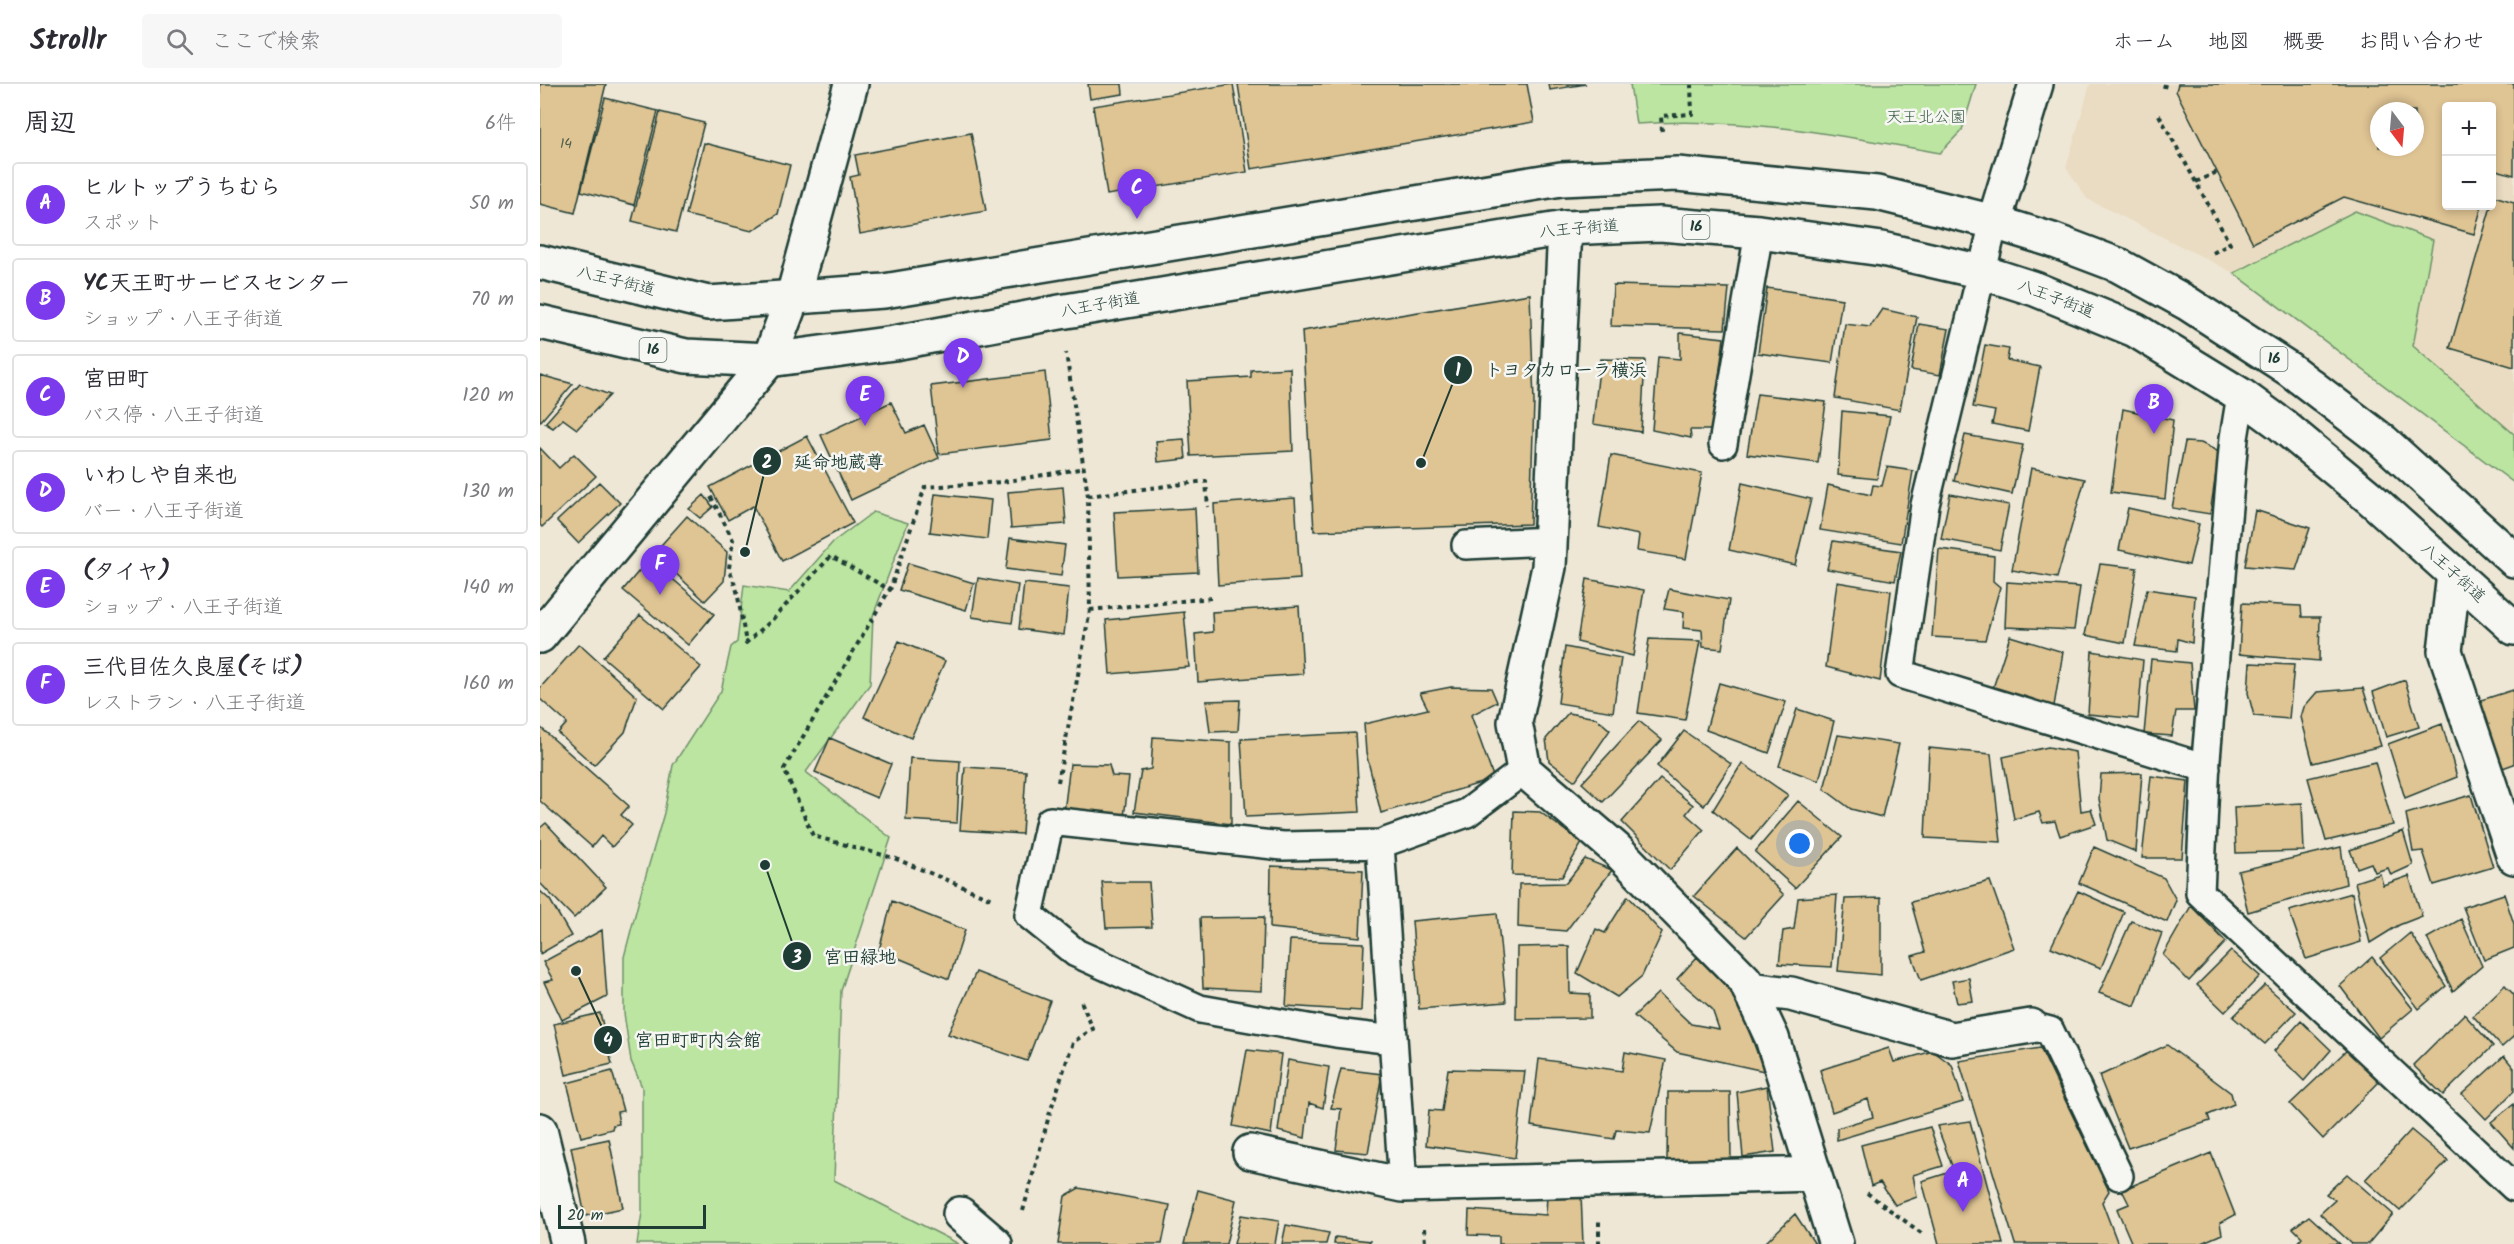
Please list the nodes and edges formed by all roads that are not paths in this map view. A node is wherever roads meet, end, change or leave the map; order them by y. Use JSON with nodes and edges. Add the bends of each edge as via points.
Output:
{"nodes":[{"id":1,"x":851,"y":84,"type":"edge"},
{"id":2,"x":2036,"y":84,"type":"edge"},
{"id":3,"x":1994,"y":222,"type":"junction"},
{"id":4,"x":1565,"y":228,"type":"junction"},
{"id":5,"x":1759,"y":232,"type":"junction"},
{"id":6,"x":540,"y":262,"type":"edge"},
{"id":7,"x":1982,"y":272,"type":"junction"},
{"id":8,"x":792,"y":296,"type":"junction"},
{"id":9,"x":540,"y":322,"type":"edge"},
{"id":10,"x":770,"y":360,"type":"junction"},
{"id":11,"x":2241,"y":395,"type":"junction"},
{"id":12,"x":1723,"y":444,"type":"dead end"},
{"id":13,"x":1551,"y":541,"type":"junction"},
{"id":14,"x":1466,"y":545,"type":"dead end"},
{"id":15,"x":2514,"y":560,"type":"edge"},
{"id":16,"x":2454,"y":573,"type":"junction"},
{"id":17,"x":2514,"y":628,"type":"edge"},
{"id":18,"x":540,"y":636,"type":"edge"},
{"id":19,"x":2206,"y":768,"type":"junction"},
{"id":20,"x":1524,"y":770,"type":"junction"},
{"id":21,"x":1380,"y":844,"type":"junction"},
{"id":22,"x":2514,"y":857,"type":"edge"},
{"id":23,"x":1749,"y":989,"type":"junction"},
{"id":24,"x":2031,"y":1026,"type":"joint"},
{"id":25,"x":1393,"y":1040,"type":"junction"},
{"id":26,"x":540,"y":1130,"type":"edge"},
{"id":27,"x":1250,"y":1152,"type":"dead end"},
{"id":28,"x":1814,"y":1174,"type":"junction"},
{"id":29,"x":2119,"y":1176,"type":"dead end"},
{"id":30,"x":1403,"y":1185,"type":"junction"},
{"id":31,"x":2514,"y":1187,"type":"edge"},
{"id":32,"x":960,"y":1215,"type":"dead end"},
{"id":33,"x":568,"y":1244,"type":"edge"},
{"id":34,"x":995,"y":1244,"type":"edge"},
{"id":35,"x":1836,"y":1244,"type":"edge"}],
"edges":[{"from":1,"to":8,"type":"main road"},
{"from":2,"to":3,"type":"main road"},
{"from":3,"to":7,"type":"lane"},
{"from":3,"to":8,"type":"main road","name":"八王子街道","number":"16","via":[[1877,193],[1677,174],[1561,179],[884,291]]},
{"from":3,"to":15,"type":"main road","name":"八王子街道","number":"16","via":[[2118,265],[2197,309],[2289,369],[2383,441]]},
{"from":4,"to":5,"type":"main road","name":"八王子街道","number":"16","via":[[1660,224]]},
{"from":4,"to":10,"type":"main road","name":"八王子街道","number":"16","via":[[894,343]]},
{"from":4,"to":13,"type":"main road"},
{"from":5,"to":7,"type":"main road","name":"八王子街道","number":"16","via":[[1882,249]]},
{"from":5,"to":12,"type":"lane"},
{"from":6,"to":8,"type":"main road","name":"八王子街道","number":"16","via":[[708,303]]},
{"from":7,"to":11,"type":"main road","name":"八王子街道","number":"16","via":[[2135,330]]},
{"from":7,"to":19,"type":"lane","via":[[1925,505],[1900,674]]},
{"from":8,"to":10,"type":"main road"},
{"from":9,"to":10,"type":"main road","name":"八王子街道","number":"16","via":[[686,356]]},
{"from":10,"to":18,"type":"main road"},
{"from":11,"to":16,"type":"main road","name":"八王子街道","number":"16","via":[[2369,496]]},
{"from":11,"to":19,"type":"lane"},
{"from":13,"to":14,"type":"lane"},
{"from":13,"to":20,"type":"main road","via":[[1549,567],[1515,722]]},
{"from":16,"to":17,"type":"main road","name":"八王子街道","number":"16"},
{"from":16,"to":22,"type":"main road","via":[[2445,651]]},
{"from":19,"to":31,"type":"lane","via":[[2200,893]]},
{"from":20,"to":21,"type":"lane","via":[[1467,813]]},
{"from":20,"to":23,"type":"main road","via":[[1616,849],[1745,980]]},
{"from":21,"to":25,"type":"lane"},
{"from":21,"to":25,"type":"lane","via":[[1283,846],[1050,821],[1029,915],[1076,953],[1200,1009]]},
{"from":23,"to":24,"type":"main road","via":[[1791,994],[1952,1039]]},
{"from":23,"to":28,"type":"main road","via":[[1772,1038]]},
{"from":24,"to":29,"type":"lane","via":[[2050,1031]]},
{"from":25,"to":30,"type":"lane"},
{"from":26,"to":33,"type":"main road"},
{"from":27,"to":30,"type":"main road"},
{"from":28,"to":30,"type":"main road"},
{"from":28,"to":35,"type":"main road"},
{"from":32,"to":34,"type":"main road"}]}
